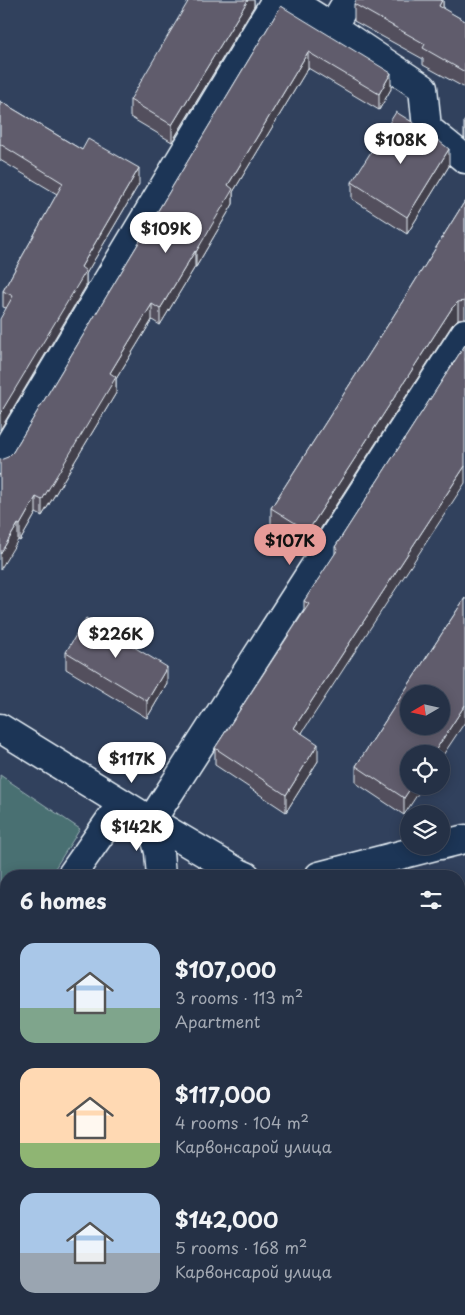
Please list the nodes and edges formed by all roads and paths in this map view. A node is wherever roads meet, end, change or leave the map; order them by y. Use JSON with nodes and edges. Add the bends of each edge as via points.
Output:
{"nodes":[{"id":1,"x":276,"y":0,"type":"edge"},
{"id":2,"x":289,"y":0,"type":"edge"},
{"id":3,"x":348,"y":0,"type":"edge"},
{"id":4,"x":332,"y":27,"type":"junction"},
{"id":5,"x":465,"y":159,"type":"edge"},
{"id":6,"x":465,"y":333,"type":"edge"},
{"id":7,"x":0,"y":460,"type":"edge"},
{"id":8,"x":0,"y":728,"type":"edge"},
{"id":9,"x":122,"y":803,"type":"junction"},
{"id":10,"x":151,"y":821,"type":"junction"},
{"id":11,"x":465,"y":839,"type":"edge"},
{"id":12,"x":450,"y":843,"type":"edge"},
{"id":13,"x":400,"y":855,"type":"edge"},
{"id":14,"x":75,"y":870,"type":"edge"},
{"id":15,"x":160,"y":870,"type":"edge"},
{"id":16,"x":236,"y":870,"type":"edge"},
{"id":17,"x":342,"y":870,"type":"edge"}],
"edges":[{"from":1,"to":7,"type":"street"},
{"from":2,"to":4,"type":"street"},
{"from":3,"to":4,"type":"street"},
{"from":4,"to":5,"type":"street","via":[[423,88],[427,128]]},
{"from":6,"to":10,"type":"street"},
{"from":8,"to":9,"type":"street"},
{"from":9,"to":10,"type":"street"},
{"from":9,"to":14,"type":"street"},
{"from":10,"to":15,"type":"street"},
{"from":10,"to":16,"type":"street"},
{"from":11,"to":12,"type":"street"},
{"from":13,"to":17,"type":"street"}]}
